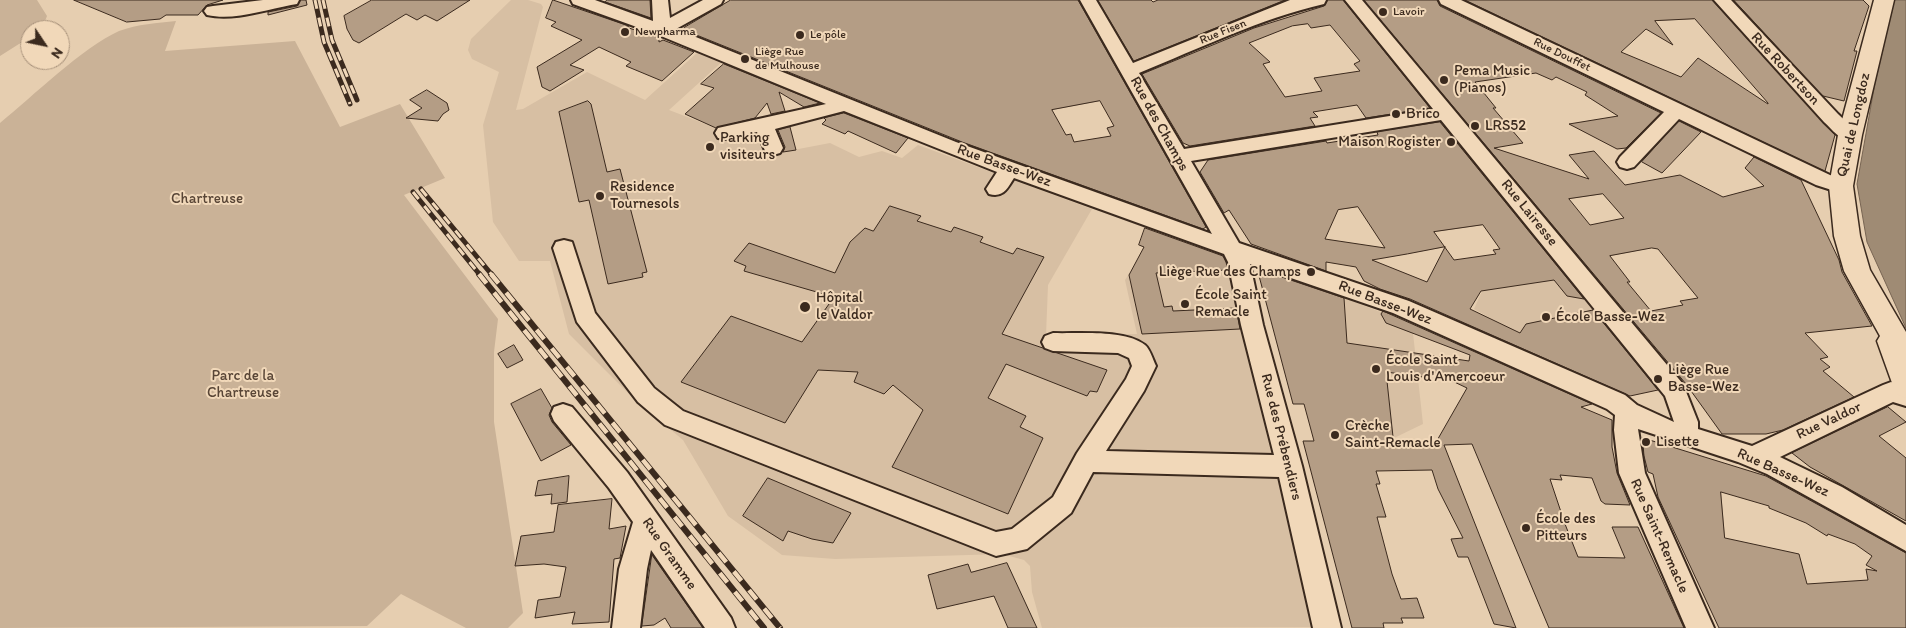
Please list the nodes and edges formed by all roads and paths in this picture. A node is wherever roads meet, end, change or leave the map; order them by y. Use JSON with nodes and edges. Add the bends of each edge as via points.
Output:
{"nodes":[{"id":1,"x":291,"y":0,"type":"edge"},
{"id":2,"x":579,"y":0,"type":"edge"},
{"id":3,"x":660,"y":0,"type":"edge"},
{"id":4,"x":715,"y":0,"type":"edge"},
{"id":5,"x":1088,"y":0,"type":"edge"},
{"id":6,"x":1318,"y":0,"type":"edge"},
{"id":7,"x":1353,"y":0,"type":"edge"},
{"id":8,"x":1447,"y":0,"type":"edge"},
{"id":9,"x":1722,"y":0,"type":"edge"},
{"id":10,"x":1881,"y":1,"type":"edge"},
{"id":11,"x":213,"y":10,"type":"dead end"},
{"id":12,"x":662,"y":30,"type":"junction"},
{"id":13,"x":1129,"y":71,"type":"junction"},
{"id":14,"x":1811,"y":97,"type":"junction"},
{"id":15,"x":1791,"y":99,"type":"dead end"},
{"id":16,"x":846,"y":104,"type":"junction"},
{"id":17,"x":1677,"y":110,"type":"junction"},
{"id":18,"x":1447,"y":113,"type":"junction"},
{"id":19,"x":764,"y":124,"type":"junction"},
{"id":20,"x":725,"y":133,"type":"dead end"},
{"id":21,"x":1850,"y":135,"type":"junction"},
{"id":22,"x":773,"y":148,"type":"dead end"},
{"id":23,"x":1177,"y":157,"type":"junction"},
{"id":24,"x":1627,"y":162,"type":"dead end"},
{"id":25,"x":1010,"y":169,"type":"junction"},
{"id":26,"x":1841,"y":186,"type":"junction"},
{"id":27,"x":996,"y":189,"type":"dead end"},
{"id":28,"x":564,"y":248,"type":"dead end"},
{"id":29,"x":1232,"y":248,"type":"junction"},
{"id":30,"x":1884,"y":321,"type":"junction"},
{"id":31,"x":1053,"y":342,"type":"dead end"},
{"id":32,"x":1906,"y":357,"type":"edge"},
{"id":33,"x":1906,"y":386,"type":"edge"},
{"id":34,"x":1906,"y":396,"type":"edge"},
{"id":35,"x":1626,"y":412,"type":"junction"},
{"id":36,"x":563,"y":414,"type":"dead end"},
{"id":37,"x":1686,"y":436,"type":"junction"},
{"id":38,"x":1754,"y":457,"type":"junction"},
{"id":39,"x":1086,"y":461,"type":"junction"},
{"id":40,"x":1289,"y":466,"type":"junction"},
{"id":41,"x":646,"y":521,"type":"junction"},
{"id":42,"x":1906,"y":539,"type":"edge"},
{"id":43,"x":626,"y":628,"type":"edge"},
{"id":44,"x":721,"y":628,"type":"edge"},
{"id":45,"x":1326,"y":628,"type":"edge"},
{"id":46,"x":1700,"y":628,"type":"edge"}],
"edges":[{"from":1,"to":11,"type":"street","via":[[236,10]]},
{"from":2,"to":12,"type":"street","name":"Rue Basse-Wez"},
{"from":3,"to":12,"type":"street"},
{"from":4,"to":12,"type":"street"},
{"from":5,"to":13,"type":"street","name":"Rue des Champs"},
{"from":6,"to":13,"type":"street","name":"Rue Fisen","via":[[1296,4],[1237,26]]},
{"from":7,"to":18,"type":"street","name":"Rue Lairesse"},
{"from":8,"to":17,"type":"street","name":"Rue Douffet"},
{"from":9,"to":14,"type":"street","name":"Rue Robertson"},
{"from":10,"to":21,"type":"main road","name":"Quai de Longdoz"},
{"from":12,"to":16,"type":"street","name":"Rue Basse-Wez"},
{"from":13,"to":23,"type":"street","name":"Rue des Champs"},
{"from":14,"to":15,"type":"street"},
{"from":14,"to":21,"type":"street","name":"Rue Robertson"},
{"from":16,"to":19,"type":"street","via":[[818,114]]},
{"from":16,"to":25,"type":"street","name":"Rue Basse-Wez"},
{"from":17,"to":24,"type":"street"},
{"from":17,"to":26,"type":"street","name":"Rue Douffet"},
{"from":18,"to":23,"type":"street"},
{"from":18,"to":37,"type":"street","name":"Rue Lairesse","via":[[1675,391],[1686,422]]},
{"from":19,"to":20,"type":"street"},
{"from":19,"to":22,"type":"street"},
{"from":21,"to":26,"type":"main road","name":"Quai de Longdoz"},
{"from":23,"to":29,"type":"street","name":"Rue des Champs"},
{"from":25,"to":27,"type":"street"},
{"from":25,"to":29,"type":"street","name":"Rue Basse-Wez"},
{"from":26,"to":30,"type":"main road","name":"Quai de Longdoz","via":[[1843,217],[1852,255]]},
{"from":28,"to":39,"type":"street","via":[[585,316],[646,396],[674,418],[996,544],[1018,540],[1062,504]]},
{"from":29,"to":35,"type":"street","name":"Rue Basse-Wez","via":[[1401,307],[1616,402]]},
{"from":29,"to":40,"type":"street","name":"Rue des Prébendiers","via":[[1239,262]]},
{"from":30,"to":32,"type":"main road","name":"Quai de Longdoz"},
{"from":30,"to":33,"type":"main road"},
{"from":31,"to":39,"type":"street","via":[[1121,344],[1138,352],[1144,366],[1136,384]]},
{"from":34,"to":38,"type":"street","name":"Rue Valdor","via":[[1891,392]]},
{"from":35,"to":37,"type":"street","name":"Rue Basse-Wez"},
{"from":35,"to":46,"type":"street","name":"Rue Saint-Remacle","via":[[1632,473]]},
{"from":36,"to":41,"type":"street","name":"Rue Gramme","via":[[618,480]]},
{"from":37,"to":38,"type":"street","name":"Rue Basse-Wez"},
{"from":38,"to":42,"type":"street","name":"Rue Basse-Wez","via":[[1815,484]]},
{"from":39,"to":40,"type":"street"},
{"from":40,"to":45,"type":"street","name":"Rue des Prébendiers"},
{"from":41,"to":43,"type":"street","via":[[633,569]]},
{"from":41,"to":44,"type":"street","name":"Rue Gramme"}]}
